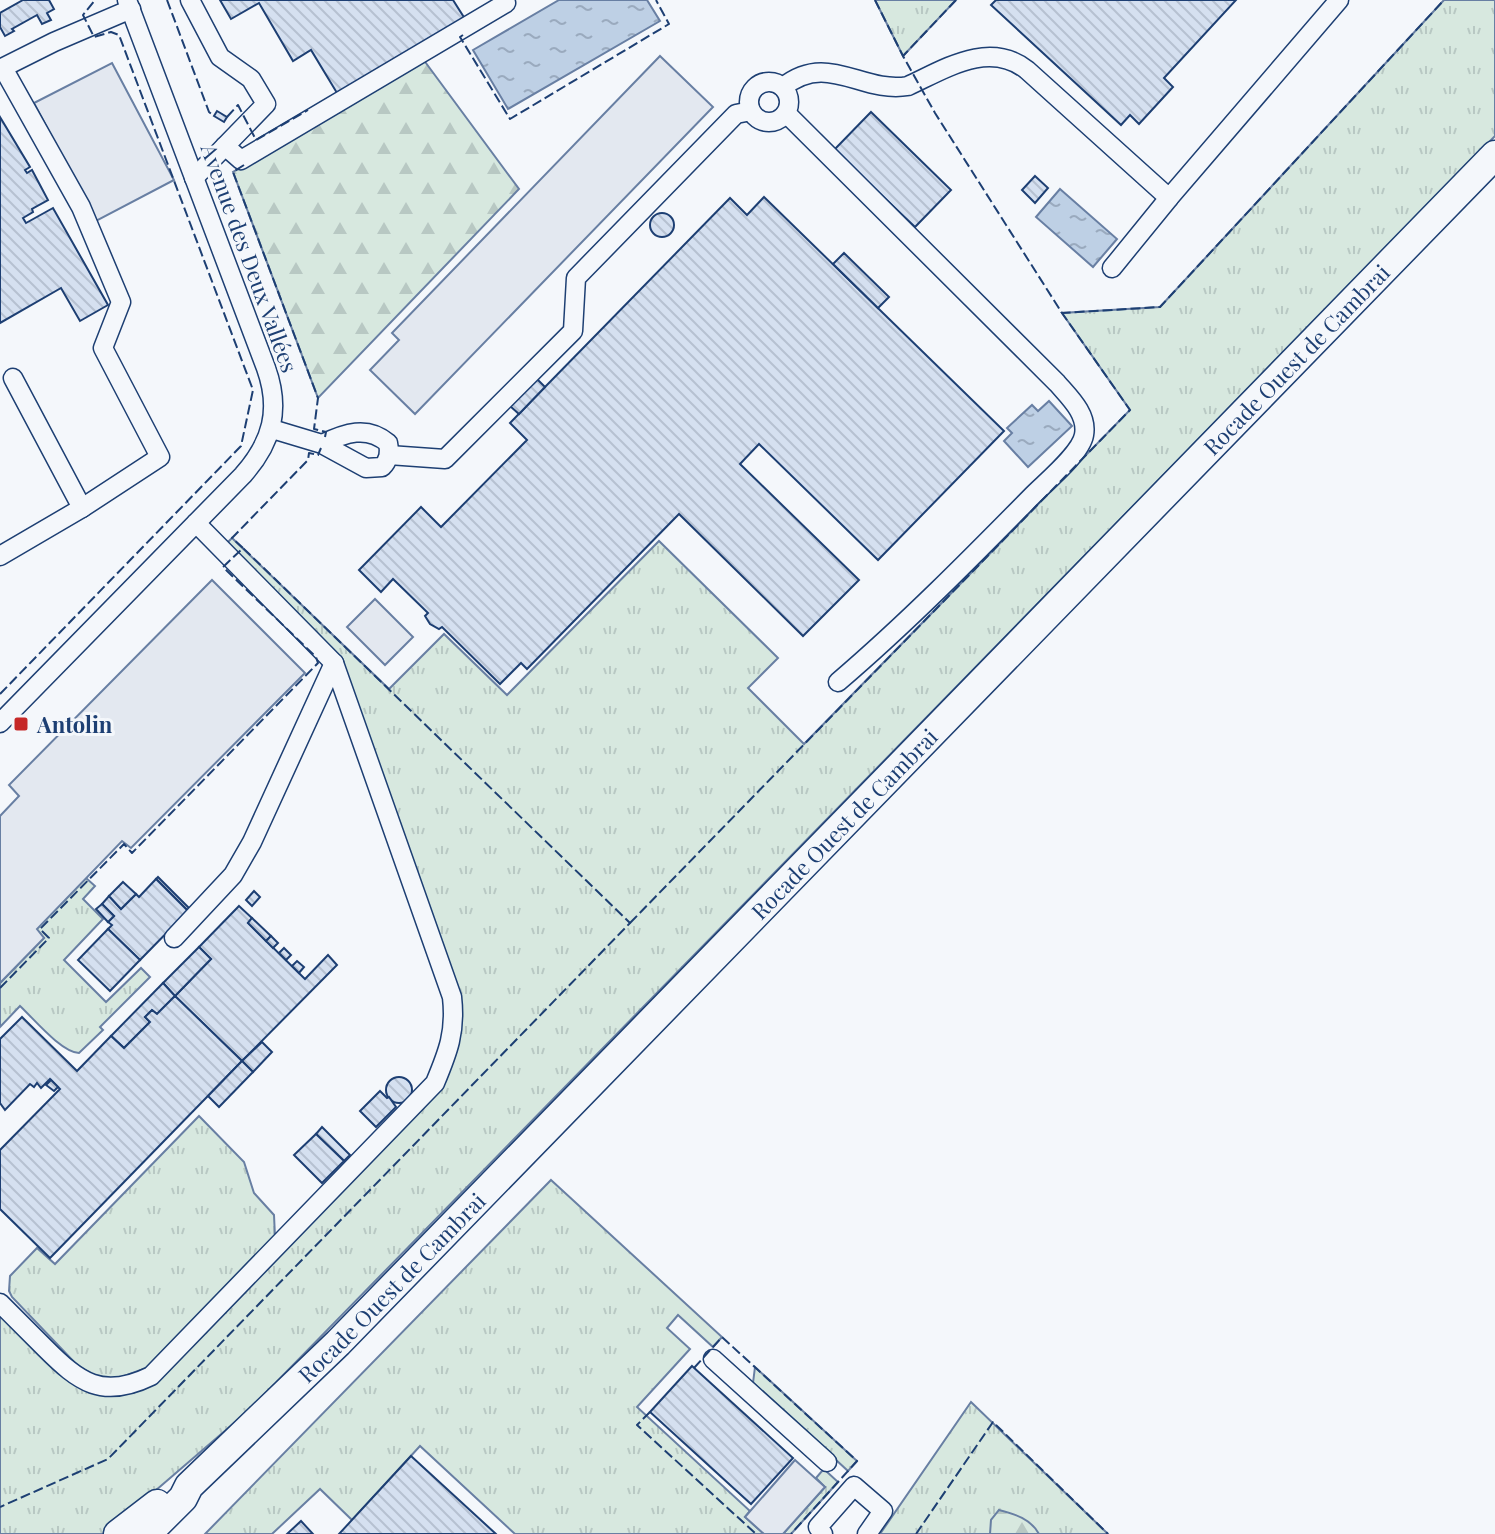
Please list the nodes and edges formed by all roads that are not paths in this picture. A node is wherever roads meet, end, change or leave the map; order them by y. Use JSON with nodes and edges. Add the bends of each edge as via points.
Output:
{"nodes":[{"id":1,"x":190,"y":0,"type":"edge"},
{"id":2,"x":1339,"y":0,"type":"edge"},
{"id":3,"x":506,"y":3,"type":"dead end"},
{"id":4,"x":129,"y":5,"type":"edge"},
{"id":5,"x":2,"y":68,"type":"edge"},
{"id":6,"x":783,"y":87,"type":"junction"},
{"id":7,"x":751,"y":111,"type":"junction"},
{"id":8,"x":786,"y":113,"type":"junction"},
{"id":9,"x":225,"y":146,"type":"junction"},
{"id":10,"x":1495,"y":155,"type":"edge"},
{"id":11,"x":194,"y":178,"type":"junction"},
{"id":12,"x":1169,"y":198,"type":"junction"},
{"id":13,"x":1112,"y":268,"type":"dead end"},
{"id":14,"x":13,"y":378,"type":"dead end"},
{"id":15,"x":272,"y":429,"type":"junction"},
{"id":16,"x":322,"y":444,"type":"junction"},
{"id":17,"x":389,"y":455,"type":"junction"},
{"id":18,"x":82,"y":508,"type":"junction"},
{"id":19,"x":196,"y":523,"type":"junction"},
{"id":20,"x":0,"y":556,"type":"edge"},
{"id":21,"x":334,"y":663,"type":"junction"},
{"id":22,"x":838,"y":682,"type":"dead end"},
{"id":23,"x":0,"y":723,"type":"edge"},
{"id":24,"x":174,"y":938,"type":"dead end"},
{"id":25,"x":0,"y":1303,"type":"edge"},
{"id":26,"x":713,"y":1359,"type":"dead end"},
{"id":27,"x":827,"y":1462,"type":"dead end"},
{"id":28,"x":189,"y":1486,"type":"junction"},
{"id":29,"x":118,"y":1534,"type":"edge"},
{"id":30,"x":147,"y":1534,"type":"edge"},
{"id":31,"x":823,"y":1534,"type":"edge"},
{"id":32,"x":867,"y":1534,"type":"edge"}],
"edges":[{"from":1,"to":9,"type":"street","via":[[220,57],[251,79],[266,104]]},
{"from":2,"to":12,"type":"street"},
{"from":3,"to":9,"type":"street","via":[[241,160]]},
{"from":4,"to":5,"type":"street"},
{"from":4,"to":11,"type":"street","name":"Avenue des Deux Vallées"},
{"from":5,"to":18,"type":"street","via":[[81,207],[121,302],[103,348],[160,457]]},
{"from":6,"to":7,"type":"street","via":[[760,84],[749,98]]},
{"from":6,"to":8,"type":"street","via":[[789,100]]},
{"from":6,"to":12,"type":"street","via":[[803,76],[828,72],[897,88],[969,59],[1011,60]]},
{"from":7,"to":8,"type":"street","via":[[771,122]]},
{"from":7,"to":17,"type":"street","via":[[736,114],[576,278],[573,331],[445,459]]},
{"from":8,"to":22,"type":"street","via":[[1057,383],[1084,419],[1078,449],[901,628]]},
{"from":9,"to":11,"type":"street"},
{"from":10,"to":28,"type":"highway","name":"Rocade Ouest de Cambrai","via":[[338,1343]]},
{"from":11,"to":15,"type":"street","name":"Avenue des Deux Vallées","via":[[270,377]]},
{"from":12,"to":13,"type":"street"},
{"from":14,"to":18,"type":"street"},
{"from":15,"to":16,"type":"street"},
{"from":15,"to":19,"type":"street","name":"Avenue des Deux Vallées","via":[[250,468]]},
{"from":16,"to":17,"type":"street","via":[[366,468],[382,467]]},
{"from":16,"to":17,"type":"street","via":[[369,432],[388,443]]},
{"from":18,"to":20,"type":"street"},
{"from":19,"to":21,"type":"street"},
{"from":19,"to":23,"type":"street","name":"Avenue des Deux Vallées"},
{"from":21,"to":24,"type":"street","via":[[233,875]]},
{"from":21,"to":25,"type":"street","via":[[452,997],[455,1021],[435,1083],[151,1376],[120,1386],[99,1386],[74,1377]]},
{"from":26,"to":27,"type":"street"},
{"from":28,"to":29,"type":"highway","name":"Rocade Ouest de Cambrai"},
{"from":28,"to":30,"type":"highway","name":"Rocade Ouest de Cambrai"},
{"from":31,"to":32,"type":"street","via":[[818,1527],[854,1486],[883,1511]]}]}
